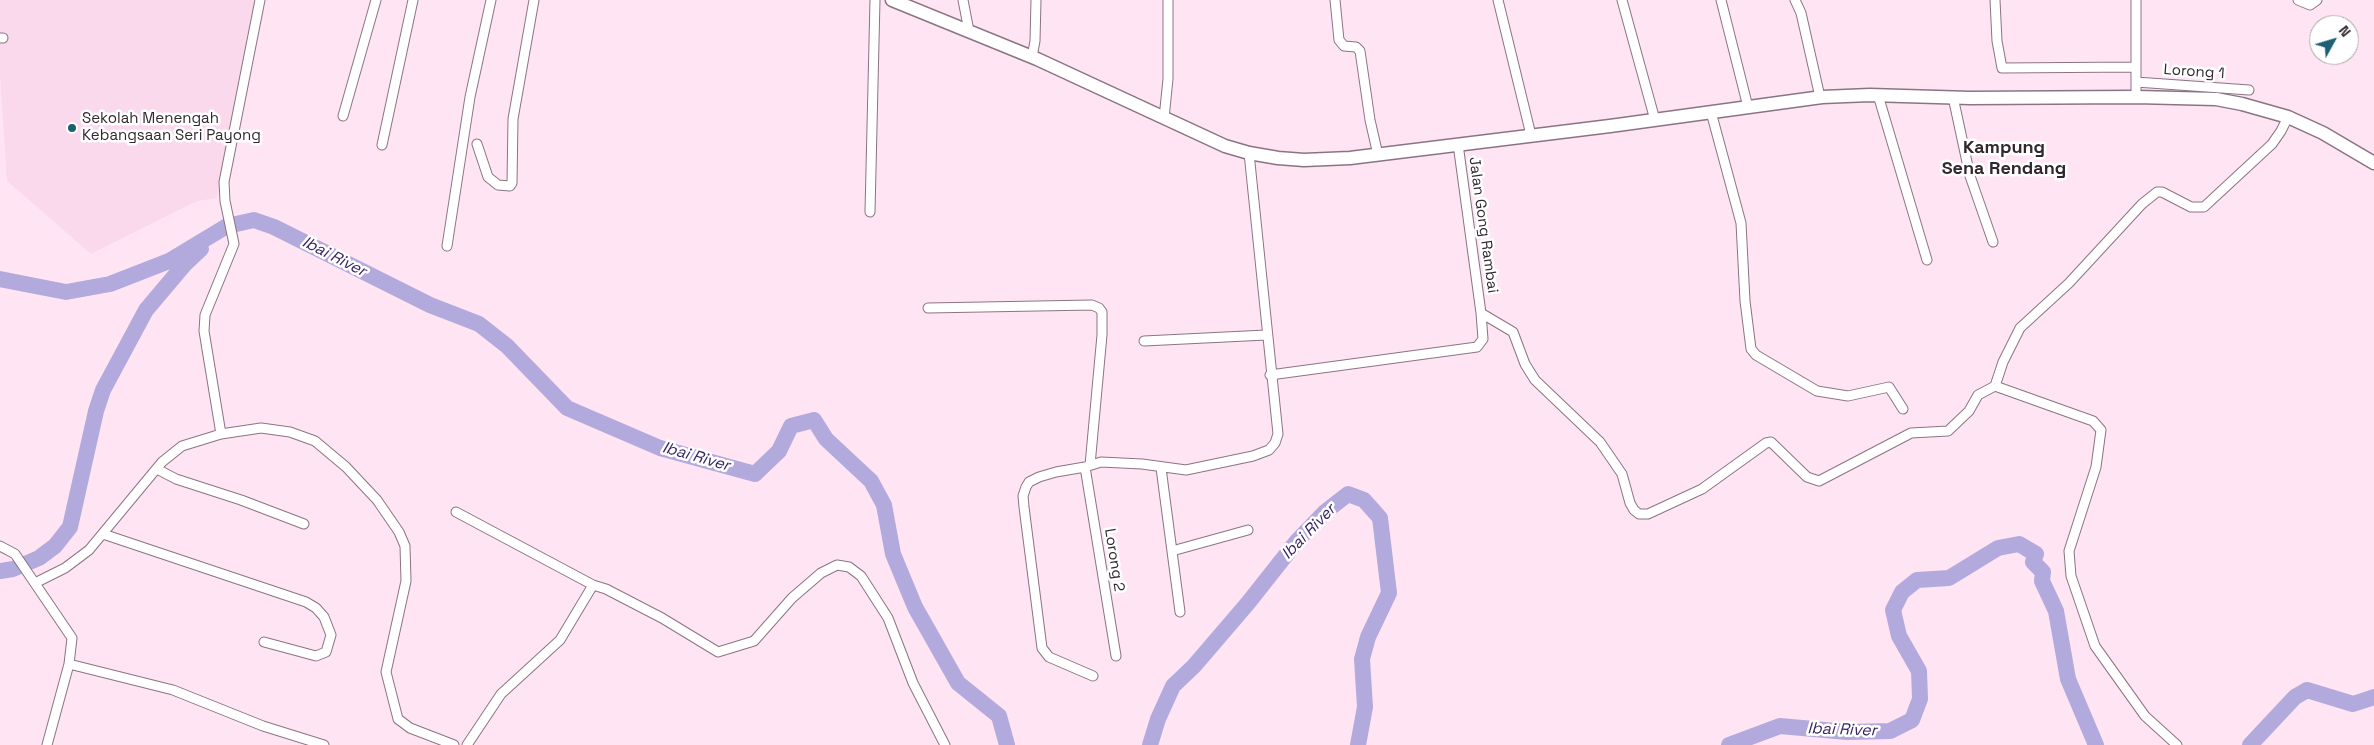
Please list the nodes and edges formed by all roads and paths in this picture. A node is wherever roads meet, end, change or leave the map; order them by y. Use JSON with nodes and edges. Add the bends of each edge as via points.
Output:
{"nodes":[{"id":1,"x":260,"y":0,"type":"edge"},
{"id":2,"x":376,"y":0,"type":"edge"},
{"id":3,"x":413,"y":0,"type":"edge"},
{"id":4,"x":491,"y":0,"type":"edge"},
{"id":5,"x":534,"y":0,"type":"edge"},
{"id":6,"x":876,"y":0,"type":"edge"},
{"id":7,"x":892,"y":0,"type":"edge"},
{"id":8,"x":963,"y":0,"type":"edge"},
{"id":9,"x":1036,"y":0,"type":"edge"},
{"id":10,"x":1168,"y":0,"type":"edge"},
{"id":11,"x":1335,"y":0,"type":"edge"},
{"id":12,"x":1498,"y":0,"type":"edge"},
{"id":13,"x":1622,"y":0,"type":"edge"},
{"id":14,"x":1721,"y":0,"type":"edge"},
{"id":15,"x":1794,"y":0,"type":"edge"},
{"id":16,"x":1995,"y":0,"type":"edge"},
{"id":17,"x":2136,"y":0,"type":"edge"},
{"id":18,"x":2298,"y":0,"type":"edge"},
{"id":19,"x":2317,"y":0,"type":"edge"},
{"id":20,"x":969,"y":31,"type":"junction"},
{"id":21,"x":1032,"y":57,"type":"junction"},
{"id":22,"x":2136,"y":66,"type":"junction"},
{"id":23,"x":2136,"y":82,"type":"junction"},
{"id":24,"x":2249,"y":90,"type":"dead end"},
{"id":25,"x":1878,"y":95,"type":"junction"},
{"id":26,"x":1820,"y":97,"type":"junction"},
{"id":27,"x":1954,"y":97,"type":"junction"},
{"id":28,"x":2136,"y":97,"type":"junction"},
{"id":29,"x":1748,"y":107,"type":"junction"},
{"id":30,"x":1711,"y":112,"type":"junction"},
{"id":31,"x":343,"y":116,"type":"dead end"},
{"id":32,"x":2288,"y":117,"type":"junction"},
{"id":33,"x":1164,"y":118,"type":"junction"},
{"id":34,"x":1655,"y":120,"type":"junction"},
{"id":35,"x":1531,"y":135,"type":"junction"},
{"id":36,"x":477,"y":144,"type":"dead end"},
{"id":37,"x":1458,"y":144,"type":"junction"},
{"id":38,"x":382,"y":145,"type":"dead end"},
{"id":39,"x":1249,"y":154,"type":"junction"},
{"id":40,"x":1378,"y":154,"type":"junction"},
{"id":41,"x":2374,"y":163,"type":"edge"},
{"id":42,"x":870,"y":212,"type":"dead end"},
{"id":43,"x":1992,"y":242,"type":"dead end"},
{"id":44,"x":447,"y":246,"type":"dead end"},
{"id":45,"x":1927,"y":260,"type":"dead end"},
{"id":46,"x":928,"y":308,"type":"dead end"},
{"id":47,"x":1481,"y":313,"type":"junction"},
{"id":48,"x":1266,"y":335,"type":"junction"},
{"id":49,"x":1144,"y":341,"type":"dead end"},
{"id":50,"x":1270,"y":376,"type":"junction"},
{"id":51,"x":1995,"y":386,"type":"junction"},
{"id":52,"x":1903,"y":409,"type":"dead end"},
{"id":53,"x":221,"y":434,"type":"junction"},
{"id":54,"x":1088,"y":466,"type":"junction"},
{"id":55,"x":1161,"y":468,"type":"junction"},
{"id":56,"x":157,"y":469,"type":"junction"},
{"id":57,"x":456,"y":512,"type":"dead end"},
{"id":58,"x":304,"y":524,"type":"dead end"},
{"id":59,"x":1248,"y":530,"type":"dead end"},
{"id":60,"x":104,"y":534,"type":"junction"},
{"id":61,"x":0,"y":546,"type":"edge"},
{"id":62,"x":1172,"y":551,"type":"junction"},
{"id":63,"x":33,"y":580,"type":"junction"},
{"id":64,"x":593,"y":585,"type":"junction"},
{"id":65,"x":1180,"y":612,"type":"dead end"},
{"id":66,"x":264,"y":642,"type":"dead end"},
{"id":67,"x":1116,"y":656,"type":"dead end"},
{"id":68,"x":69,"y":664,"type":"junction"},
{"id":69,"x":1093,"y":676,"type":"dead end"},
{"id":70,"x":48,"y":745,"type":"edge"},
{"id":71,"x":324,"y":745,"type":"edge"},
{"id":72,"x":454,"y":745,"type":"edge"},
{"id":73,"x":467,"y":745,"type":"edge"},
{"id":74,"x":945,"y":745,"type":"edge"},
{"id":75,"x":2177,"y":745,"type":"edge"}],
"edges":[{"from":1,"to":53,"type":"street","via":[[226,169],[224,191],[234,239],[233,249],[205,315],[204,331]]},
{"from":2,"to":31,"type":"street"},
{"from":3,"to":38,"type":"street"},
{"from":4,"to":44,"type":"street","via":[[470,96]]},
{"from":5,"to":36,"type":"street","via":[[514,110],[510,186],[498,185],[488,177]]},
{"from":6,"to":42,"type":"street"},
{"from":7,"to":20,"type":"main road"},
{"from":8,"to":20,"type":"street"},
{"from":9,"to":21,"type":"street"},
{"from":10,"to":33,"type":"street","via":[[1168,79]]},
{"from":11,"to":40,"type":"street","via":[[1339,40],[1344,46],[1356,47],[1360,51]]},
{"from":12,"to":35,"type":"street"},
{"from":13,"to":34,"type":"street"},
{"from":14,"to":29,"type":"street"},
{"from":15,"to":26,"type":"street","via":[[1801,13]]},
{"from":16,"to":22,"type":"street","via":[[2002,68]]},
{"from":17,"to":22,"type":"street"},
{"from":18,"to":19,"type":"street","via":[[2310,5]]},
{"from":20,"to":21,"type":"main road"},
{"from":21,"to":33,"type":"main road"},
{"from":22,"to":23,"type":"street"},
{"from":23,"to":24,"type":"street","name":"Lorong 1"},
{"from":23,"to":28,"type":"street"},
{"from":25,"to":26,"type":"main road"},
{"from":25,"to":27,"type":"main road"},
{"from":25,"to":45,"type":"street"},
{"from":26,"to":29,"type":"main road"},
{"from":27,"to":28,"type":"main road"},
{"from":27,"to":43,"type":"street","via":[[1970,176]]},
{"from":28,"to":32,"type":"main road","via":[[2216,99]]},
{"from":29,"to":30,"type":"main road"},
{"from":30,"to":34,"type":"main road"},
{"from":30,"to":52,"type":"street","via":[[1741,223],[1751,349],[1817,390],[1848,396],[1889,387]]},
{"from":32,"to":41,"type":"main road"},
{"from":32,"to":51,"type":"street","via":[[2272,144],[2204,207],[2191,207],[2162,192],[2157,192],[2142,204],[2069,284],[2020,328],[2002,362]]},
{"from":33,"to":39,"type":"main road"},
{"from":34,"to":35,"type":"main road"},
{"from":35,"to":37,"type":"main road"},
{"from":37,"to":40,"type":"main road"},
{"from":37,"to":47,"type":"street","name":"Jalan Gong Rambai"},
{"from":39,"to":40,"type":"main road","via":[[1304,160]]},
{"from":39,"to":48,"type":"street"},
{"from":46,"to":54,"type":"street","name":"Lorong 2","via":[[1092,305],[1099,308],[1102,312],[1102,335]]},
{"from":47,"to":50,"type":"street","via":[[1483,339],[1477,347]]},
{"from":47,"to":51,"type":"street","name":"Jalan Gong Rambai","via":[[1513,332],[1528,371],[1600,442],[1622,474],[1634,510],[1643,515],[1702,489],[1771,442],[1807,477],[1819,481],[1911,433],[1948,431],[1969,411],[1978,395]]},
{"from":48,"to":49,"type":"street"},
{"from":48,"to":50,"type":"street"},
{"from":50,"to":55,"type":"street","via":[[1278,434],[1276,443],[1269,450],[1207,467],[1186,470]]},
{"from":51,"to":75,"type":"street","via":[[2093,421],[2101,430],[2096,467],[2069,551],[2071,576],[2095,646],[2145,716]]},
{"from":53,"to":56,"type":"street","via":[[182,446]]},
{"from":53,"to":72,"type":"street","via":[[260,428],[290,432],[315,441],[346,467],[377,500],[406,546],[402,603],[386,672],[398,719],[410,728]]},
{"from":54,"to":55,"type":"street","via":[[1101,462]]},
{"from":54,"to":67,"type":"street","name":"Lorong 2"},
{"from":54,"to":69,"type":"street","via":[[1056,472],[1029,482],[1023,496],[1042,648],[1049,657]]},
{"from":55,"to":62,"type":"street"},
{"from":56,"to":58,"type":"street","via":[[176,479]]},
{"from":56,"to":60,"type":"street"},
{"from":57,"to":64,"type":"street"},
{"from":59,"to":62,"type":"street"},
{"from":60,"to":63,"type":"street","via":[[64,568]]},
{"from":60,"to":66,"type":"street","via":[[306,602],[324,617],[331,635],[326,652],[316,656]]},
{"from":61,"to":63,"type":"street","via":[[15,554]]},
{"from":62,"to":65,"type":"street"},
{"from":63,"to":68,"type":"street","via":[[72,638]]},
{"from":64,"to":73,"type":"street","via":[[560,640],[501,694]]},
{"from":64,"to":74,"type":"street","via":[[662,618],[714,651],[721,652],[751,643],[821,572],[837,565],[849,567],[861,576],[888,618],[913,683]]},
{"from":68,"to":70,"type":"street"},
{"from":68,"to":71,"type":"street","via":[[173,690],[263,726]]}]}
